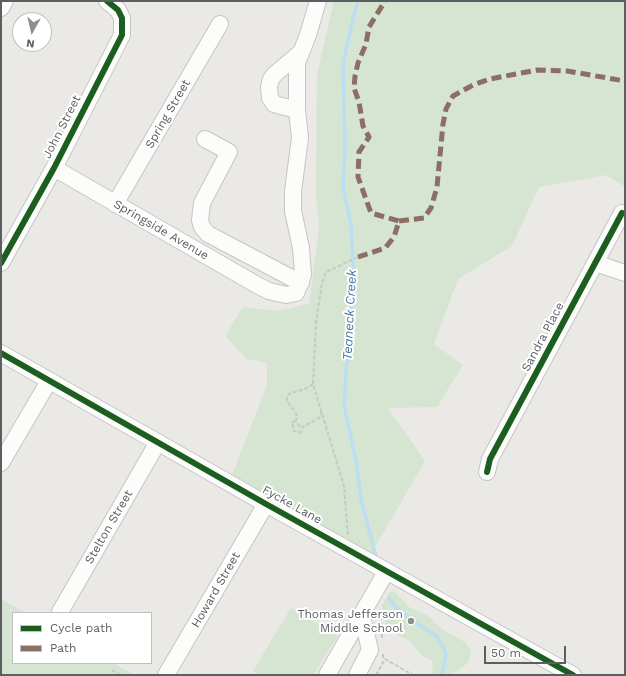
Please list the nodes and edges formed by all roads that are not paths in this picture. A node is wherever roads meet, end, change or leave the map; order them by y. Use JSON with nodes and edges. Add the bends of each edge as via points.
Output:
{"nodes":[{"id":1,"x":6,"y":1,"type":"edge"},
{"id":2,"x":107,"y":1,"type":"edge"},
{"id":3,"x":318,"y":1,"type":"edge"},
{"id":4,"x":1,"y":8,"type":"edge"},
{"id":5,"x":220,"y":24,"type":"dead end"},
{"id":6,"x":301,"y":52,"type":"junction"},
{"id":7,"x":297,"y":110,"type":"junction"},
{"id":8,"x":205,"y":139,"type":"dead end"},
{"id":9,"x":54,"y":168,"type":"junction"},
{"id":10,"x":115,"y":204,"type":"junction"},
{"id":11,"x":622,"y":213,"type":"dead end"},
{"id":12,"x":1,"y":263,"type":"edge"},
{"id":13,"x":595,"y":263,"type":"junction"},
{"id":14,"x":625,"y":273,"type":"edge"},
{"id":15,"x":301,"y":284,"type":"junction"},
{"id":16,"x":1,"y":353,"type":"edge"},
{"id":17,"x":49,"y":381,"type":"junction"},
{"id":18,"x":158,"y":442,"type":"junction"},
{"id":19,"x":1,"y":463,"type":"edge"},
{"id":20,"x":487,"y":472,"type":"dead end"},
{"id":21,"x":266,"y":504,"type":"junction"},
{"id":22,"x":386,"y":572,"type":"junction"},
{"id":23,"x":60,"y":612,"type":"dead end"},
{"id":24,"x":362,"y":616,"type":"junction"},
{"id":25,"x":166,"y":675,"type":"edge"},
{"id":26,"x":327,"y":675,"type":"edge"},
{"id":27,"x":357,"y":675,"type":"edge"},
{"id":28,"x":573,"y":675,"type":"edge"}],
"edges":[{"from":1,"to":4,"type":"street"},
{"from":2,"to":9,"type":"street","name":"John Street","via":[[118,10],[122,18],[122,34]]},
{"from":3,"to":6,"type":"street"},
{"from":5,"to":10,"type":"street","name":"Spring Street"},
{"from":6,"to":7,"type":"street","via":[[297,63]]},
{"from":6,"to":7,"type":"street","via":[[275,74],[269,87],[270,98],[274,104]]},
{"from":7,"to":15,"type":"street","via":[[300,138],[293,211],[301,248]]},
{"from":8,"to":15,"type":"street","via":[[229,152],[202,203],[202,227],[208,234]]},
{"from":9,"to":10,"type":"street","name":"Springside Avenue"},
{"from":9,"to":12,"type":"street","name":"John Street"},
{"from":10,"to":15,"type":"street","name":"Springside Avenue","via":[[269,291],[286,295],[296,293]]},
{"from":11,"to":13,"type":"street","name":"Sandra Place"},
{"from":13,"to":14,"type":"street"},
{"from":13,"to":20,"type":"street","name":"Sandra Place","via":[[490,459]]},
{"from":16,"to":17,"type":"street","name":"Fycke Lane"},
{"from":17,"to":18,"type":"street","name":"Fycke Lane"},
{"from":17,"to":19,"type":"street"},
{"from":18,"to":21,"type":"street","name":"Fycke Lane"},
{"from":18,"to":23,"type":"street","name":"Stelton Street"},
{"from":21,"to":22,"type":"street","name":"Fycke Lane"},
{"from":21,"to":25,"type":"street","name":"Howard Street"},
{"from":22,"to":24,"type":"street"},
{"from":22,"to":28,"type":"street","name":"Fycke Lane"},
{"from":24,"to":26,"type":"street"},
{"from":24,"to":27,"type":"street","via":[[370,650]]}]}
